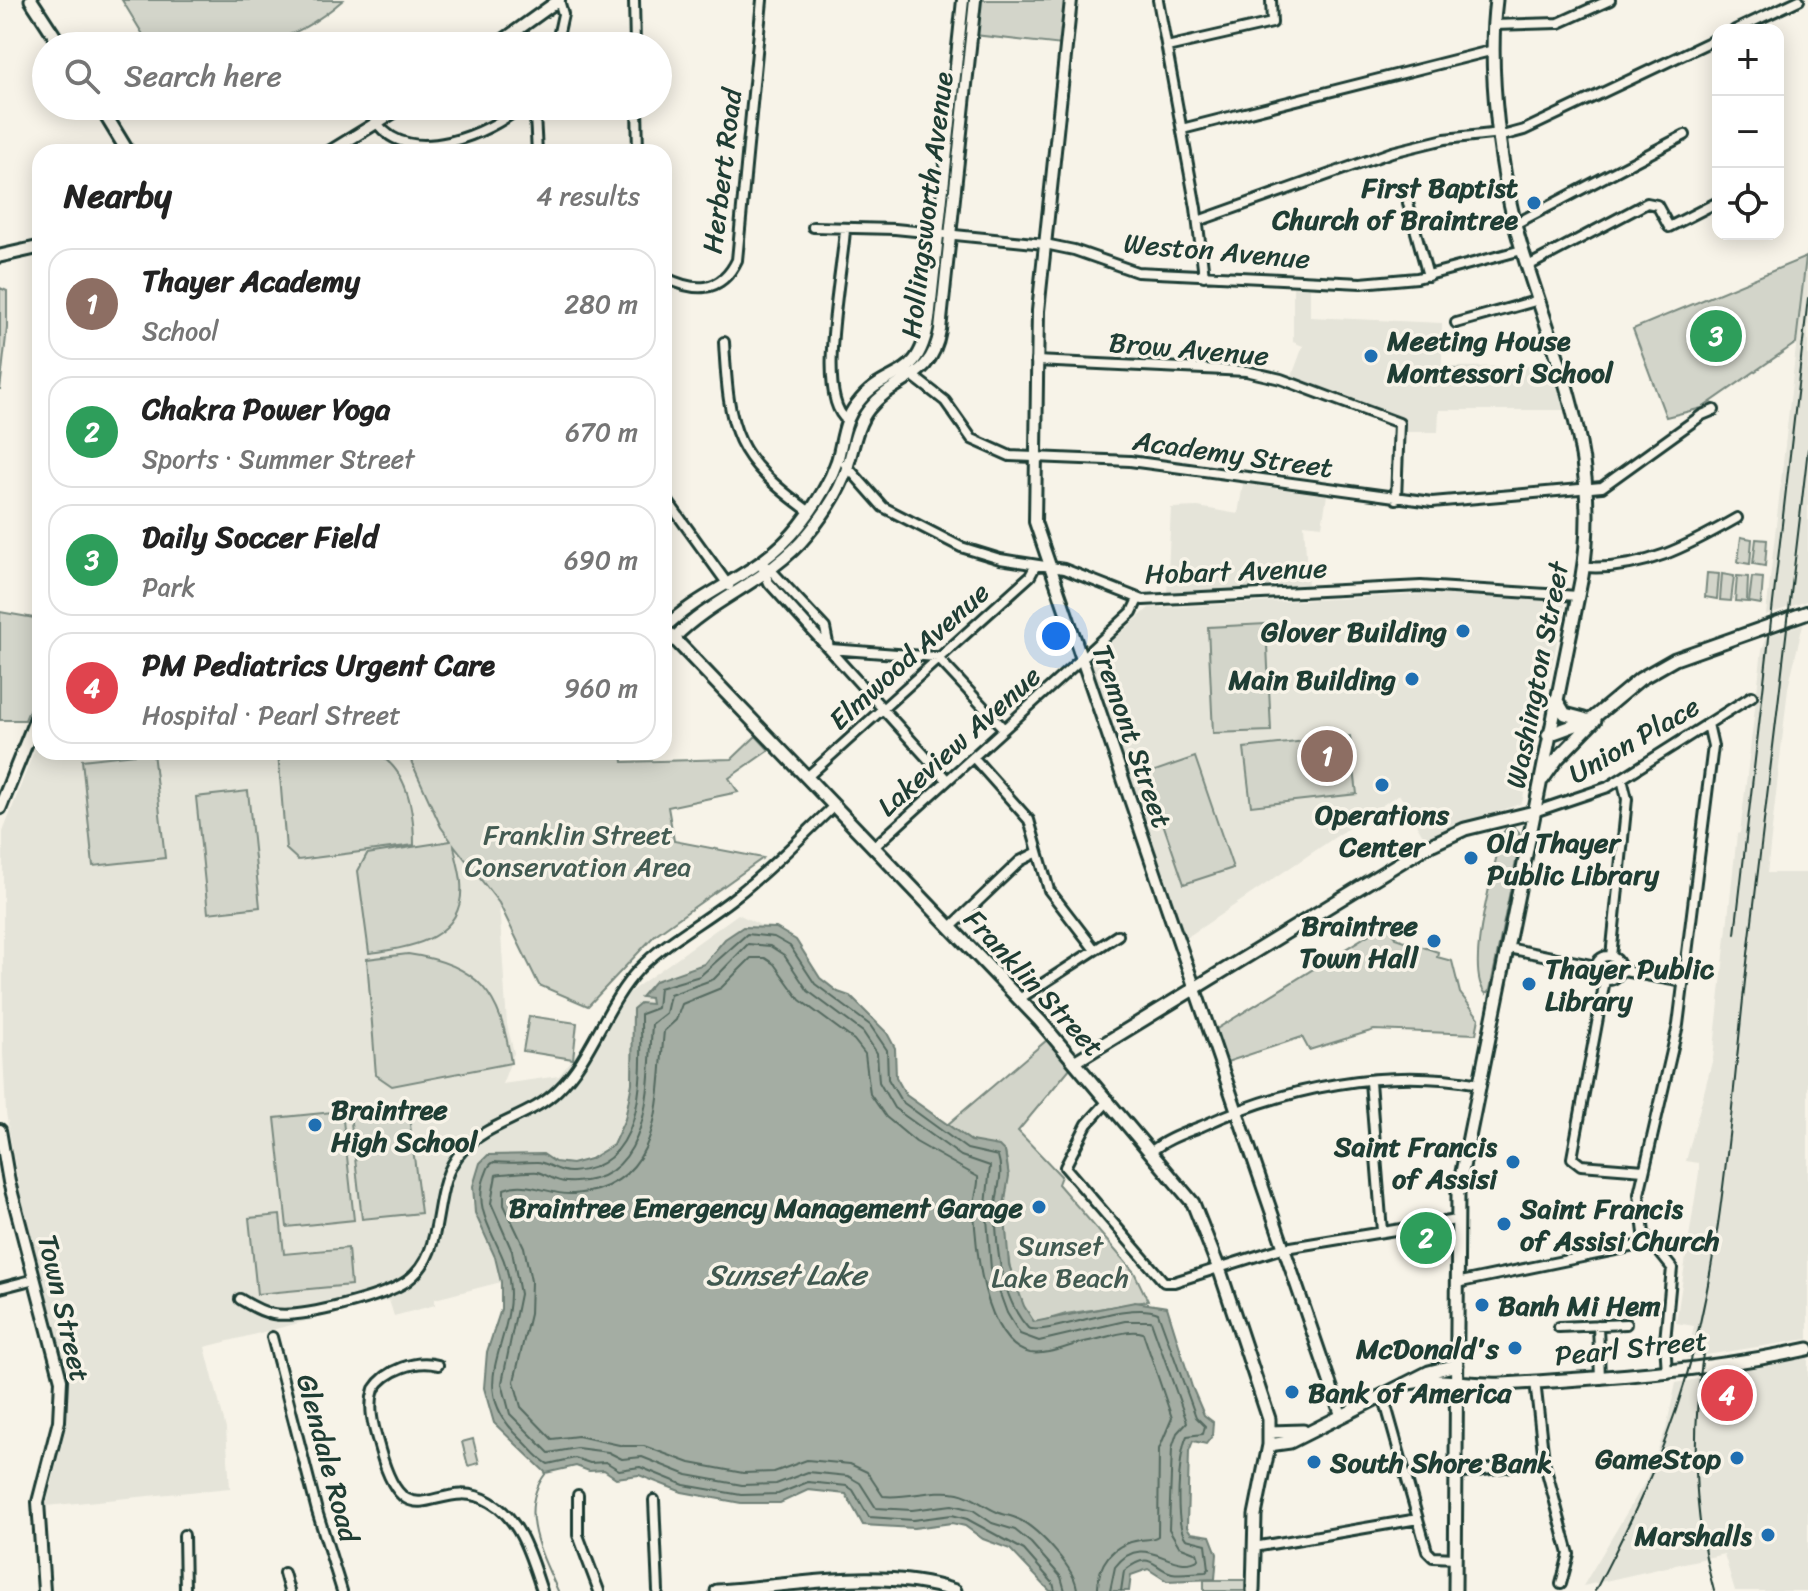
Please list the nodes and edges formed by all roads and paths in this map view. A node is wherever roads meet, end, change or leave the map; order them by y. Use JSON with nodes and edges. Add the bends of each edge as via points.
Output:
{"nodes":[{"id":1,"x":31,"y":0,"type":"edge"},
{"id":2,"x":559,"y":0,"type":"edge"},
{"id":3,"x":634,"y":0,"type":"edge"},
{"id":4,"x":762,"y":0,"type":"edge"},
{"id":5,"x":1071,"y":0,"type":"edge"},
{"id":6,"x":1158,"y":0,"type":"edge"},
{"id":7,"x":1271,"y":0,"type":"edge"},
{"id":8,"x":1496,"y":0,"type":"edge"},
{"id":9,"x":1610,"y":0,"type":"edge"},
{"id":10,"x":1799,"y":0,"type":"edge"},
{"id":11,"x":968,"y":5,"type":"edge"},
{"id":12,"x":1748,"y":24,"type":"edge"},
{"id":13,"x":1494,"y":25,"type":"junction"},
{"id":14,"x":52,"y":32,"type":"edge"},
{"id":15,"x":514,"y":32,"type":"edge"},
{"id":16,"x":559,"y":32,"type":"edge"},
{"id":17,"x":635,"y":32,"type":"edge"},
{"id":18,"x":1712,"y":41,"type":"edge"},
{"id":19,"x":1167,"y":47,"type":"junction"},
{"id":20,"x":1494,"y":50,"type":"junction"},
{"id":21,"x":951,"y":112,"type":"junction"},
{"id":22,"x":963,"y":113,"type":"junction"},
{"id":23,"x":109,"y":120,"type":"edge"},
{"id":24,"x":382,"y":120,"type":"edge"},
{"id":25,"x":502,"y":120,"type":"edge"},
{"id":26,"x":535,"y":120,"type":"edge"},
{"id":27,"x":637,"y":120,"type":"edge"},
{"id":28,"x":377,"y":123,"type":"junction"},
{"id":29,"x":1182,"y":129,"type":"junction"},
{"id":30,"x":1502,"y":135,"type":"junction"},
{"id":31,"x":1685,"y":135,"type":"dead end"},
{"id":32,"x":123,"y":144,"type":"edge"},
{"id":33,"x":342,"y":144,"type":"edge"},
{"id":34,"x":409,"y":144,"type":"edge"},
{"id":35,"x":438,"y":144,"type":"edge"},
{"id":36,"x":537,"y":144,"type":"edge"},
{"id":37,"x":638,"y":144,"type":"edge"},
{"id":38,"x":1408,"y":203,"type":"dead end"},
{"id":39,"x":1712,"y":205,"type":"edge"},
{"id":40,"x":1198,"y":221,"type":"junction"},
{"id":41,"x":1515,"y":224,"type":"junction"},
{"id":42,"x":813,"y":227,"type":"dead end"},
{"id":43,"x":845,"y":228,"type":"junction"},
{"id":44,"x":938,"y":234,"type":"junction"},
{"id":45,"x":950,"y":235,"type":"junction"},
{"id":46,"x":1045,"y":244,"type":"junction"},
{"id":47,"x":32,"y":249,"type":"edge"},
{"id":48,"x":1522,"y":250,"type":"junction"},
{"id":49,"x":0,"y":256,"type":"edge"},
{"id":50,"x":1528,"y":266,"type":"junction"},
{"id":51,"x":1204,"y":276,"type":"junction"},
{"id":52,"x":1428,"y":276,"type":"junction"},
{"id":53,"x":672,"y":280,"type":"edge"},
{"id":54,"x":1539,"y":300,"type":"junction"},
{"id":55,"x":930,"y":304,"type":"junction"},
{"id":56,"x":942,"y":305,"type":"junction"},
{"id":57,"x":1456,"y":323,"type":"dead end"},
{"id":58,"x":724,"y":342,"type":"dead end"},
{"id":59,"x":1036,"y":361,"type":"junction"},
{"id":60,"x":910,"y":374,"type":"junction"},
{"id":61,"x":860,"y":399,"type":"junction"},
{"id":62,"x":870,"y":407,"type":"junction"},
{"id":63,"x":1714,"y":410,"type":"dead end"},
{"id":64,"x":847,"y":420,"type":"junction"},
{"id":65,"x":1034,"y":458,"type":"junction"},
{"id":66,"x":842,"y":463,"type":"junction"},
{"id":67,"x":1587,"y":489,"type":"junction"},
{"id":68,"x":1396,"y":499,"type":"junction"},
{"id":69,"x":672,"y":507,"type":"edge"},
{"id":70,"x":816,"y":509,"type":"junction"},
{"id":71,"x":1737,"y":518,"type":"dead end"},
{"id":72,"x":761,"y":564,"type":"junction"},
{"id":73,"x":1036,"y":565,"type":"junction"},
{"id":74,"x":1049,"y":567,"type":"junction"},
{"id":75,"x":1584,"y":567,"type":"junction"},
{"id":76,"x":768,"y":573,"type":"junction"},
{"id":77,"x":732,"y":590,"type":"junction"},
{"id":78,"x":1578,"y":596,"type":"junction"},
{"id":79,"x":1138,"y":599,"type":"junction"},
{"id":80,"x":1808,"y":612,"type":"edge"},
{"id":81,"x":672,"y":621,"type":"edge"},
{"id":82,"x":674,"y":638,"type":"joint"},
{"id":83,"x":829,"y":649,"type":"junction"},
{"id":84,"x":939,"y":658,"type":"junction"},
{"id":85,"x":1080,"y":660,"type":"junction"},
{"id":86,"x":1556,"y":696,"type":"junction"},
{"id":87,"x":1752,"y":696,"type":"dead end"},
{"id":88,"x":1609,"y":705,"type":"junction"},
{"id":89,"x":883,"y":708,"type":"junction"},
{"id":90,"x":1708,"y":724,"type":"junction"},
{"id":91,"x":32,"y":729,"type":"edge"},
{"id":92,"x":1004,"y":729,"type":"junction"},
{"id":93,"x":1548,"y":735,"type":"junction"},
{"id":94,"x":1582,"y":735,"type":"junction"},
{"id":95,"x":973,"y":757,"type":"junction"},
{"id":96,"x":807,"y":777,"type":"junction"},
{"id":97,"x":1622,"y":779,"type":"junction"},
{"id":98,"x":947,"y":780,"type":"junction"},
{"id":99,"x":1538,"y":788,"type":"junction"},
{"id":100,"x":834,"y":806,"type":"junction"},
{"id":101,"x":0,"y":808,"type":"edge"},
{"id":102,"x":1534,"y":812,"type":"junction"},
{"id":103,"x":874,"y":847,"type":"junction"},
{"id":104,"x":1038,"y":852,"type":"junction"},
{"id":105,"x":951,"y":927,"type":"junction"},
{"id":106,"x":1118,"y":935,"type":"dead end"},
{"id":107,"x":1508,"y":948,"type":"junction"},
{"id":108,"x":1095,"y":950,"type":"junction"},
{"id":109,"x":1611,"y":957,"type":"junction"},
{"id":110,"x":1596,"y":966,"type":"junction"},
{"id":111,"x":1619,"y":970,"type":"junction"},
{"id":112,"x":1605,"y":980,"type":"junction"},
{"id":113,"x":1684,"y":982,"type":"junction"},
{"id":114,"x":1193,"y":988,"type":"junction"},
{"id":115,"x":1019,"y":999,"type":"junction"},
{"id":116,"x":1076,"y":1061,"type":"junction"},
{"id":117,"x":1370,"y":1082,"type":"junction"},
{"id":118,"x":1480,"y":1084,"type":"junction"},
{"id":119,"x":1109,"y":1100,"type":"junction"},
{"id":120,"x":1236,"y":1110,"type":"junction"},
{"id":121,"x":0,"y":1130,"type":"edge"},
{"id":122,"x":1152,"y":1151,"type":"junction"},
{"id":123,"x":1644,"y":1170,"type":"junction"},
{"id":124,"x":1456,"y":1220,"type":"junction"},
{"id":125,"x":1382,"y":1231,"type":"junction"},
{"id":126,"x":1650,"y":1243,"type":"junction"},
{"id":127,"x":1283,"y":1248,"type":"junction"},
{"id":128,"x":1220,"y":1269,"type":"junction"},
{"id":129,"x":35,"y":1279,"type":"junction"},
{"id":130,"x":1456,"y":1283,"type":"junction"},
{"id":131,"x":0,"y":1288,"type":"edge"},
{"id":132,"x":240,"y":1299,"type":"dead end"},
{"id":133,"x":1626,"y":1324,"type":"dead end"},
{"id":134,"x":1598,"y":1325,"type":"junction"},
{"id":135,"x":1559,"y":1327,"type":"dead end"},
{"id":136,"x":272,"y":1337,"type":"dead end"},
{"id":137,"x":1808,"y":1349,"type":"edge"},
{"id":138,"x":438,"y":1365,"type":"dead end"},
{"id":139,"x":1457,"y":1365,"type":"junction"},
{"id":140,"x":1667,"y":1373,"type":"junction"},
{"id":141,"x":1600,"y":1379,"type":"junction"},
{"id":142,"x":1535,"y":1381,"type":"junction"},
{"id":143,"x":1458,"y":1382,"type":"junction"},
{"id":144,"x":1405,"y":1384,"type":"junction"},
{"id":145,"x":1383,"y":1395,"type":"junction"},
{"id":146,"x":1341,"y":1415,"type":"junction"},
{"id":147,"x":1308,"y":1430,"type":"junction"},
{"id":148,"x":1270,"y":1432,"type":"junction"},
{"id":149,"x":1269,"y":1445,"type":"junction"},
{"id":150,"x":1544,"y":1461,"type":"junction"},
{"id":151,"x":1457,"y":1474,"type":"junction"},
{"id":152,"x":578,"y":1495,"type":"dead end"},
{"id":153,"x":654,"y":1500,"type":"dead end"},
{"id":154,"x":1418,"y":1519,"type":"junction"},
{"id":155,"x":184,"y":1535,"type":"dead end"},
{"id":156,"x":1254,"y":1547,"type":"junction"},
{"id":157,"x":1456,"y":1558,"type":"junction"},
{"id":158,"x":284,"y":1573,"type":"dead end"},
{"id":159,"x":1561,"y":1584,"type":"dead end"},
{"id":160,"x":780,"y":1589,"type":"edge"},
{"id":161,"x":44,"y":1591,"type":"edge"},
{"id":162,"x":185,"y":1591,"type":"edge"},
{"id":163,"x":289,"y":1591,"type":"edge"},
{"id":164,"x":342,"y":1591,"type":"edge"},
{"id":165,"x":542,"y":1591,"type":"edge"},
{"id":166,"x":599,"y":1591,"type":"edge"},
{"id":167,"x":658,"y":1591,"type":"edge"},
{"id":168,"x":717,"y":1591,"type":"edge"},
{"id":169,"x":731,"y":1591,"type":"edge"},
{"id":170,"x":955,"y":1591,"type":"edge"},
{"id":171,"x":1253,"y":1591,"type":"edge"},
{"id":172,"x":1455,"y":1591,"type":"edge"}],
"edges":[{"from":1,"to":14,"type":"main road"},
{"from":2,"to":15,"type":"street"},
{"from":2,"to":16,"type":"street"},
{"from":3,"to":17,"type":"street"},
{"from":4,"to":53,"type":"street","name":"Herbert Road","via":[[739,254],[728,275],[711,287],[694,288]]},
{"from":5,"to":46,"type":"street","name":"Tremont Street"},
{"from":6,"to":19,"type":"street"},
{"from":7,"to":19,"type":"street","via":[[1272,23]]},
{"from":8,"to":13,"type":"main road","name":"Washington Street"},
{"from":9,"to":13,"type":"street","via":[[1559,23]]},
{"from":10,"to":12,"type":"street"},
{"from":11,"to":21,"type":"street","name":"Hollingsworth Avenue"},
{"from":11,"to":22,"type":"street","name":"Hollingsworth Avenue"},
{"from":13,"to":20,"type":"main road","name":"Washington Street"},
{"from":18,"to":30,"type":"street","via":[[1524,130]]},
{"from":19,"to":29,"type":"street"},
{"from":20,"to":29,"type":"street"},
{"from":20,"to":30,"type":"main road","name":"Washington Street"},
{"from":21,"to":22,"type":"street"},
{"from":21,"to":44,"type":"street","name":"Hollingsworth Avenue"},
{"from":22,"to":45,"type":"street","name":"Hollingsworth Avenue"},
{"from":23,"to":32,"type":"main road"},
{"from":24,"to":28,"type":"street"},
{"from":25,"to":35,"type":"street"},
{"from":26,"to":36,"type":"street"},
{"from":27,"to":37,"type":"street"},
{"from":28,"to":33,"type":"street"},
{"from":28,"to":34,"type":"street"},
{"from":29,"to":40,"type":"street"},
{"from":30,"to":40,"type":"street","via":[[1445,139],[1392,152]]},
{"from":30,"to":41,"type":"main road","name":"Washington Street"},
{"from":31,"to":41,"type":"street"},
{"from":38,"to":52,"type":"street"},
{"from":39,"to":50,"type":"street","via":[[1669,227],[1657,205],[1647,203]]},
{"from":40,"to":51,"type":"street"},
{"from":41,"to":48,"type":"main road","name":"Washington Street"},
{"from":42,"to":43,"type":"street","name":"Weston Avenue"},
{"from":43,"to":44,"type":"street","name":"Weston Avenue"},
{"from":43,"to":64,"type":"street","via":[[832,368],[836,405]]},
{"from":44,"to":45,"type":"street","name":"Weston Avenue"},
{"from":44,"to":55,"type":"street","name":"Hollingsworth Avenue"},
{"from":45,"to":46,"type":"street","name":"Weston Avenue"},
{"from":45,"to":56,"type":"street","name":"Hollingsworth Avenue"},
{"from":46,"to":51,"type":"street","name":"Weston Avenue","via":[[1130,271]]},
{"from":46,"to":59,"type":"street","name":"Tremont Street"},
{"from":47,"to":49,"type":"main road"},
{"from":48,"to":50,"type":"main road","name":"Washington Street"},
{"from":48,"to":52,"type":"street","name":"Weston Avenue"},
{"from":50,"to":54,"type":"main road","name":"Washington Street"},
{"from":51,"to":52,"type":"street","name":"Weston Avenue","via":[[1361,283]]},
{"from":54,"to":57,"type":"street"},
{"from":54,"to":67,"type":"main road","name":"Washington Street","via":[[1576,417]]},
{"from":55,"to":56,"type":"street"},
{"from":55,"to":60,"type":"street","name":"Hollingsworth Avenue","via":[[924,344]]},
{"from":56,"to":60,"type":"street","name":"Hollingsworth Avenue","via":[[934,353]]},
{"from":58,"to":70,"type":"street","via":[[728,407],[743,448],[764,477]]},
{"from":59,"to":65,"type":"street","name":"Tremont Street"},
{"from":59,"to":68,"type":"street","name":"Brow Avenue","via":[[1246,371],[1399,423]]},
{"from":60,"to":61,"type":"street","name":"Hollingsworth Avenue","via":[[875,387]]},
{"from":60,"to":62,"type":"street","name":"Hollingsworth Avenue"},
{"from":60,"to":65,"type":"street","name":"Academy Street","via":[[945,401],[977,443],[1005,455]]},
{"from":61,"to":62,"type":"street"},
{"from":61,"to":64,"type":"street","name":"Hollingsworth Avenue"},
{"from":62,"to":66,"type":"street","name":"Hollingsworth Avenue"},
{"from":63,"to":67,"type":"street","name":"Academy Street","via":[[1605,485]]},
{"from":64,"to":66,"type":"street","name":"Hollingsworth Avenue"},
{"from":65,"to":68,"type":"street","name":"Academy Street","via":[[1130,461]]},
{"from":65,"to":74,"type":"street","name":"Tremont Street","via":[[1034,516]]},
{"from":66,"to":70,"type":"street","name":"Hollingsworth Avenue"},
{"from":66,"to":73,"type":"street","name":"Hobart Avenue","via":[[899,517],[972,551]]},
{"from":67,"to":68,"type":"street","name":"Academy Street","via":[[1455,502]]},
{"from":67,"to":75,"type":"main road","name":"Washington Street"},
{"from":69,"to":77,"type":"street"},
{"from":70,"to":72,"type":"street","name":"Hollingsworth Avenue"},
{"from":70,"to":76,"type":"street","name":"Hollingsworth Avenue","via":[[798,547]]},
{"from":71,"to":75,"type":"street","via":[[1646,562]]},
{"from":72,"to":76,"type":"street"},
{"from":72,"to":77,"type":"street","name":"Hollingsworth Avenue"},
{"from":73,"to":74,"type":"street","name":"Hobart Avenue"},
{"from":73,"to":84,"type":"street","name":"Elmwood Avenue"},
{"from":74,"to":79,"type":"street","name":"Hobart Avenue"},
{"from":74,"to":85,"type":"street","name":"Tremont Street"},
{"from":75,"to":78,"type":"main road","name":"Washington Street"},
{"from":76,"to":77,"type":"street","name":"Hollingsworth Avenue"},
{"from":76,"to":83,"type":"street"},
{"from":77,"to":81,"type":"street","name":"Hollingsworth Avenue","via":[[688,608]]},
{"from":77,"to":82,"type":"street","name":"Hollingsworth Avenue"},
{"from":78,"to":79,"type":"street","name":"Hobart Avenue","via":[[1421,586]]},
{"from":78,"to":86,"type":"main road","name":"Washington Street"},
{"from":79,"to":85,"type":"street","name":"Lakeview Avenue","via":[[1132,612]]},
{"from":80,"to":88,"type":"main road","via":[[1675,659]]},
{"from":82,"to":96,"type":"main road","name":"Franklin Street"},
{"from":83,"to":84,"type":"street"},
{"from":83,"to":89,"type":"street"},
{"from":84,"to":89,"type":"street","name":"Elmwood Avenue"},
{"from":84,"to":92,"type":"street"},
{"from":85,"to":92,"type":"street","name":"Lakeview Avenue"},
{"from":85,"to":114,"type":"street","name":"Tremont Street"},
{"from":86,"to":88,"type":"main road","via":[[1562,712],[1576,719],[1591,717]]},
{"from":86,"to":93,"type":"main road","name":"Washington Street"},
{"from":87,"to":90,"type":"street","name":"Union Place"},
{"from":88,"to":93,"type":"main road","via":[[1587,721]]},
{"from":88,"to":94,"type":"main road"},
{"from":89,"to":96,"type":"street","name":"Elmwood Avenue"},
{"from":89,"to":98,"type":"street"},
{"from":90,"to":97,"type":"street","name":"Union Place"},
{"from":90,"to":113,"type":"street","via":[[1713,746]]},
{"from":91,"to":101,"type":"main road"},
{"from":92,"to":95,"type":"street","name":"Lakeview Avenue"},
{"from":93,"to":94,"type":"main road","via":[[1566,740]]},
{"from":93,"to":99,"type":"main road","name":"Washington Street"},
{"from":94,"to":99,"type":"main road","via":[[1554,762]]},
{"from":95,"to":98,"type":"street","name":"Lakeview Avenue"},
{"from":95,"to":104,"type":"street","via":[[1029,820]]},
{"from":96,"to":100,"type":"main road","name":"Franklin Street"},
{"from":97,"to":102,"type":"street","name":"Union Place"},
{"from":97,"to":109,"type":"street","via":[[1627,799]]},
{"from":98,"to":103,"type":"street","name":"Lakeview Avenue"},
{"from":99,"to":102,"type":"main road","name":"Washington Street"},
{"from":100,"to":103,"type":"main road","name":"Franklin Street"},
{"from":100,"to":132,"type":"street","via":[[750,885],[640,968],[558,1090],[463,1150],[442,1182],[430,1254],[413,1276],[385,1292],[291,1314],[268,1314]]},
{"from":102,"to":107,"type":"main road","name":"Washington Street"},
{"from":102,"to":114,"type":"main road","via":[[1465,829],[1432,844]]},
{"from":103,"to":105,"type":"main road","name":"Franklin Street"},
{"from":104,"to":105,"type":"street","via":[[1020,861]]},
{"from":104,"to":108,"type":"street","via":[[1049,890]]},
{"from":105,"to":115,"type":"main road","name":"Franklin Street"},
{"from":106,"to":108,"type":"street"},
{"from":107,"to":110,"type":"street"},
{"from":107,"to":118,"type":"main road","name":"Washington Street"},
{"from":108,"to":115,"type":"street"},
{"from":109,"to":110,"type":"street"},
{"from":109,"to":111,"type":"street"},
{"from":110,"to":112,"type":"street"},
{"from":111,"to":112,"type":"street"},
{"from":111,"to":113,"type":"street"},
{"from":112,"to":123,"type":"street","via":[[1571,1153],[1581,1165]]},
{"from":113,"to":123,"type":"street"},
{"from":114,"to":116,"type":"main road"},
{"from":114,"to":120,"type":"street","name":"Tremont Street"},
{"from":115,"to":116,"type":"main road","name":"Franklin Street"},
{"from":116,"to":119,"type":"main road","name":"Franklin Street"},
{"from":117,"to":118,"type":"street","via":[[1435,1078]]},
{"from":117,"to":120,"type":"street","via":[[1295,1090]]},
{"from":117,"to":125,"type":"street"},
{"from":118,"to":124,"type":"main road","name":"Washington Street"},
{"from":119,"to":122,"type":"main road","name":"Franklin Street"},
{"from":119,"to":128,"type":"street","via":[[1087,1124],[1066,1170],[1161,1280],[1174,1282]]},
{"from":120,"to":122,"type":"street"},
{"from":120,"to":127,"type":"street","name":"Tremont Street"},
{"from":121,"to":129,"type":"street","name":"Town Street"},
{"from":122,"to":128,"type":"main road","name":"Franklin Street","via":[[1193,1203]]},
{"from":123,"to":126,"type":"street","via":[[1639,1211]]},
{"from":124,"to":125,"type":"street"},
{"from":124,"to":130,"type":"main road","name":"Washington Street"},
{"from":125,"to":127,"type":"street"},
{"from":126,"to":130,"type":"street"},
{"from":126,"to":140,"type":"street","via":[[1672,1268]]},
{"from":127,"to":128,"type":"street"},
{"from":127,"to":146,"type":"street","name":"Tremont Street"},
{"from":128,"to":148,"type":"main road","name":"Franklin Street","via":[[1263,1395]]},
{"from":129,"to":131,"type":"street"},
{"from":129,"to":161,"type":"street","name":"Town Street","via":[[58,1364],[61,1396],[38,1502]]},
{"from":130,"to":139,"type":"main road","name":"Washington Street"},
{"from":133,"to":134,"type":"street"},
{"from":134,"to":135,"type":"street"},
{"from":134,"to":141,"type":"street"},
{"from":136,"to":164,"type":"street","name":"Glendale Road"},
{"from":137,"to":140,"type":"main road","name":"Pearl Street"},
{"from":138,"to":165,"type":"street","via":[[394,1371],[374,1389],[372,1415],[389,1481],[414,1502],[466,1495],[497,1506],[520,1534]]},
{"from":139,"to":143,"type":"main road","name":"Washington Street"},
{"from":139,"to":144,"type":"main road"},
{"from":140,"to":141,"type":"main road","name":"Pearl Street"},
{"from":141,"to":142,"type":"main road","name":"Pearl Street"},
{"from":142,"to":143,"type":"main road","name":"Pearl Street"},
{"from":142,"to":150,"type":"street"},
{"from":143,"to":144,"type":"main road"},
{"from":143,"to":151,"type":"main road","name":"Washington Street"},
{"from":144,"to":145,"type":"main road"},
{"from":145,"to":146,"type":"main road"},
{"from":145,"to":154,"type":"street"},
{"from":146,"to":147,"type":"main road"},
{"from":147,"to":148,"type":"main road"},
{"from":147,"to":149,"type":"main road","via":[[1286,1443]]},
{"from":148,"to":149,"type":"main road"},
{"from":149,"to":156,"type":"main road"},
{"from":150,"to":151,"type":"street"},
{"from":150,"to":159,"type":"street","via":[[1569,1554]]},
{"from":151,"to":157,"type":"main road","name":"Washington Street"},
{"from":152,"to":166,"type":"street","via":[[579,1540]]},
{"from":153,"to":167,"type":"street"},
{"from":154,"to":156,"type":"street"},
{"from":154,"to":157,"type":"street","via":[[1429,1554]]},
{"from":155,"to":162,"type":"street"},
{"from":156,"to":171,"type":"main road"},
{"from":157,"to":172,"type":"main road","name":"Washington Street"},
{"from":158,"to":163,"type":"street"},
{"from":160,"to":169,"type":"main road"},
{"from":160,"to":170,"type":"main road","via":[[897,1580]]},
{"from":168,"to":169,"type":"main road"}]}
